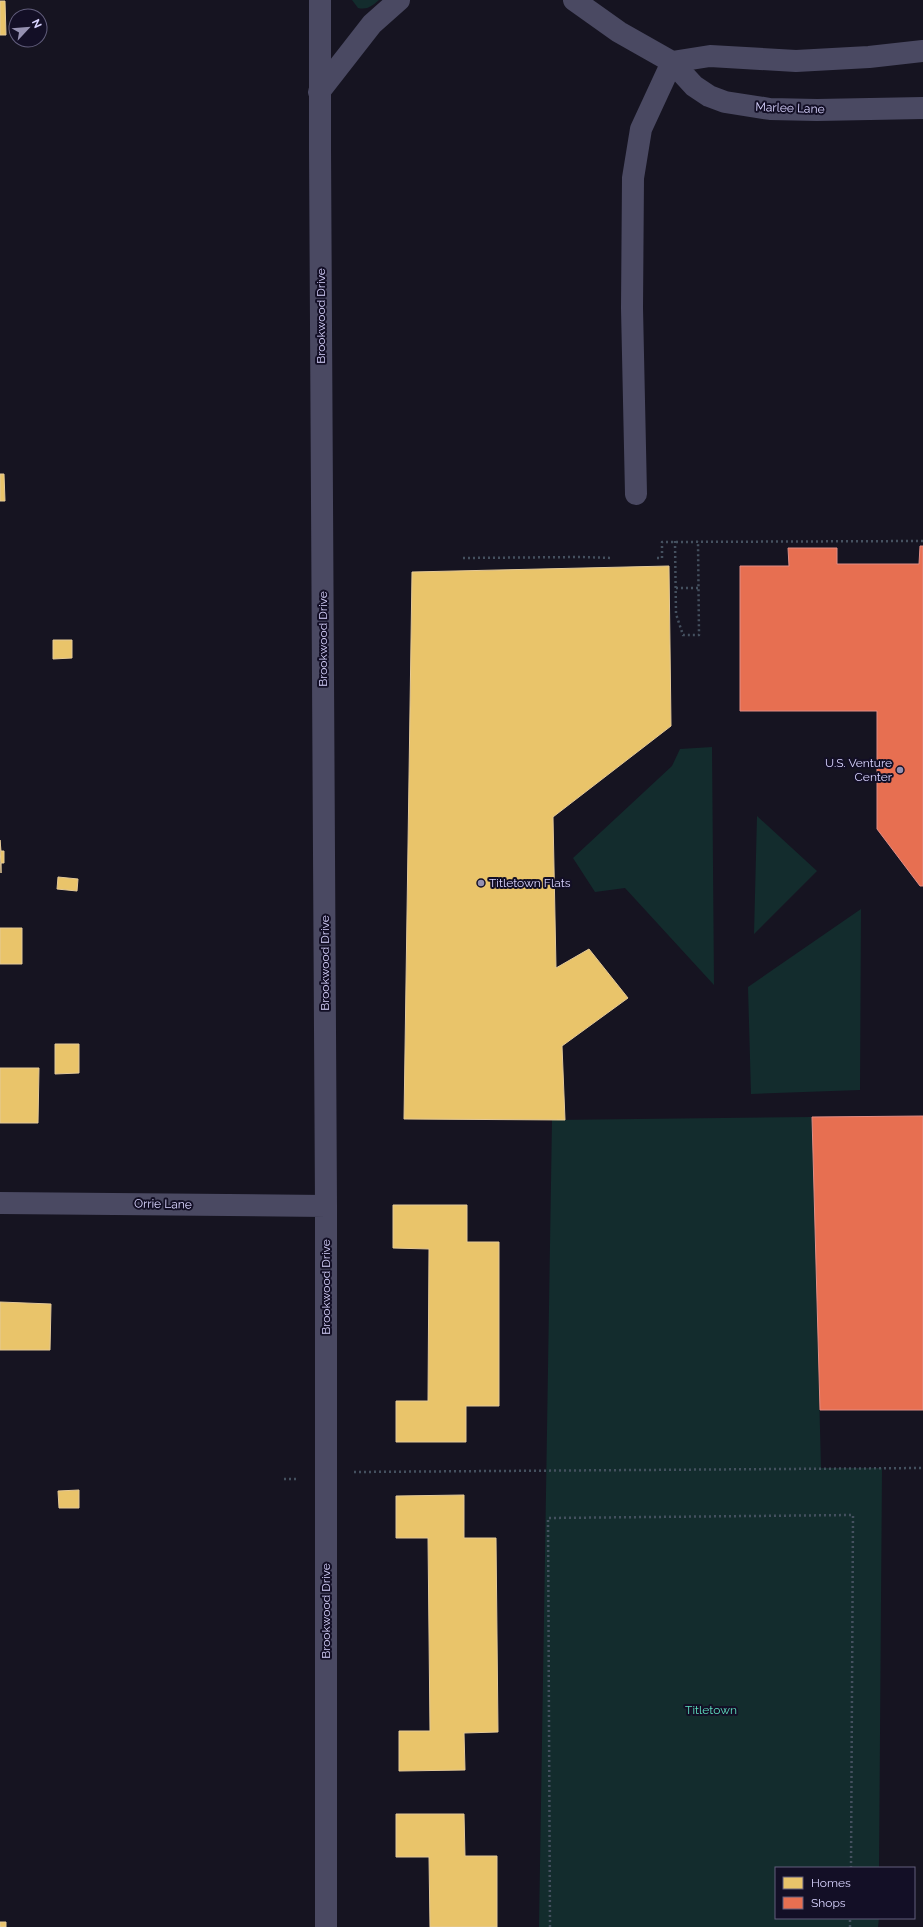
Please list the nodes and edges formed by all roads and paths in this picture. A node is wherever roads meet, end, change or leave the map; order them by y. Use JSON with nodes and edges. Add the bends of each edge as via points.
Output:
{"nodes":[{"id":1,"x":320,"y":0,"type":"edge"},
{"id":2,"x":398,"y":0,"type":"edge"},
{"id":3,"x":574,"y":0,"type":"edge"},
{"id":4,"x":923,"y":51,"type":"edge"},
{"id":5,"x":672,"y":62,"type":"junction"},
{"id":6,"x":319,"y":92,"type":"junction"},
{"id":7,"x":923,"y":108,"type":"edge"},
{"id":8,"x":636,"y":494,"type":"dead end"},
{"id":9,"x":675,"y":541,"type":"junction"},
{"id":10,"x":698,"y":541,"type":"junction"},
{"id":11,"x":923,"y":541,"type":"edge"},
{"id":12,"x":462,"y":558,"type":"dead end"},
{"id":13,"x":613,"y":558,"type":"dead end"},
{"id":14,"x":656,"y":558,"type":"dead end"},
{"id":15,"x":676,"y":588,"type":"junction"},
{"id":16,"x":699,"y":588,"type":"junction"},
{"id":17,"x":0,"y":1203,"type":"edge"},
{"id":18,"x":326,"y":1206,"type":"junction"},
{"id":19,"x":923,"y":1468,"type":"edge"},
{"id":20,"x":353,"y":1472,"type":"dead end"},
{"id":21,"x":284,"y":1479,"type":"dead end"},
{"id":22,"x":296,"y":1479,"type":"dead end"},
{"id":23,"x":850,"y":1867,"type":"edge"},
{"id":24,"x":326,"y":1927,"type":"edge"},
{"id":25,"x":550,"y":1927,"type":"edge"}],
"edges":[{"from":1,"to":6,"type":"street","name":"Brookwood Drive"},
{"from":2,"to":6,"type":"street","via":[[372,24]]},
{"from":3,"to":5,"type":"street","name":"Marlee Lane","via":[[619,32]]},
{"from":4,"to":5,"type":"street","via":[[796,61],[710,56]]},
{"from":5,"to":7,"type":"street","name":"Marlee Lane","via":[[694,86],[709,96],[739,105],[770,109],[817,110]]},
{"from":5,"to":8,"type":"street","via":[[641,129],[633,178],[632,308]]},
{"from":6,"to":18,"type":"street","name":"Brookwood Drive"},
{"from":9,"to":10,"type":"path"},
{"from":9,"to":14,"type":"path","via":[[662,542],[662,558]]},
{"from":9,"to":15,"type":"path"},
{"from":10,"to":11,"type":"path"},
{"from":10,"to":16,"type":"path"},
{"from":12,"to":13,"type":"path"},
{"from":15,"to":16,"type":"path"},
{"from":15,"to":16,"type":"path","via":[[676,614],[683,635],[699,635]]},
{"from":17,"to":18,"type":"street","name":"Orrie Lane"},
{"from":18,"to":24,"type":"street","name":"Brookwood Drive"},
{"from":19,"to":20,"type":"path"},
{"from":21,"to":22,"type":"path"},
{"from":23,"to":25,"type":"path","via":[[853,1515],[548,1518]]}]}
